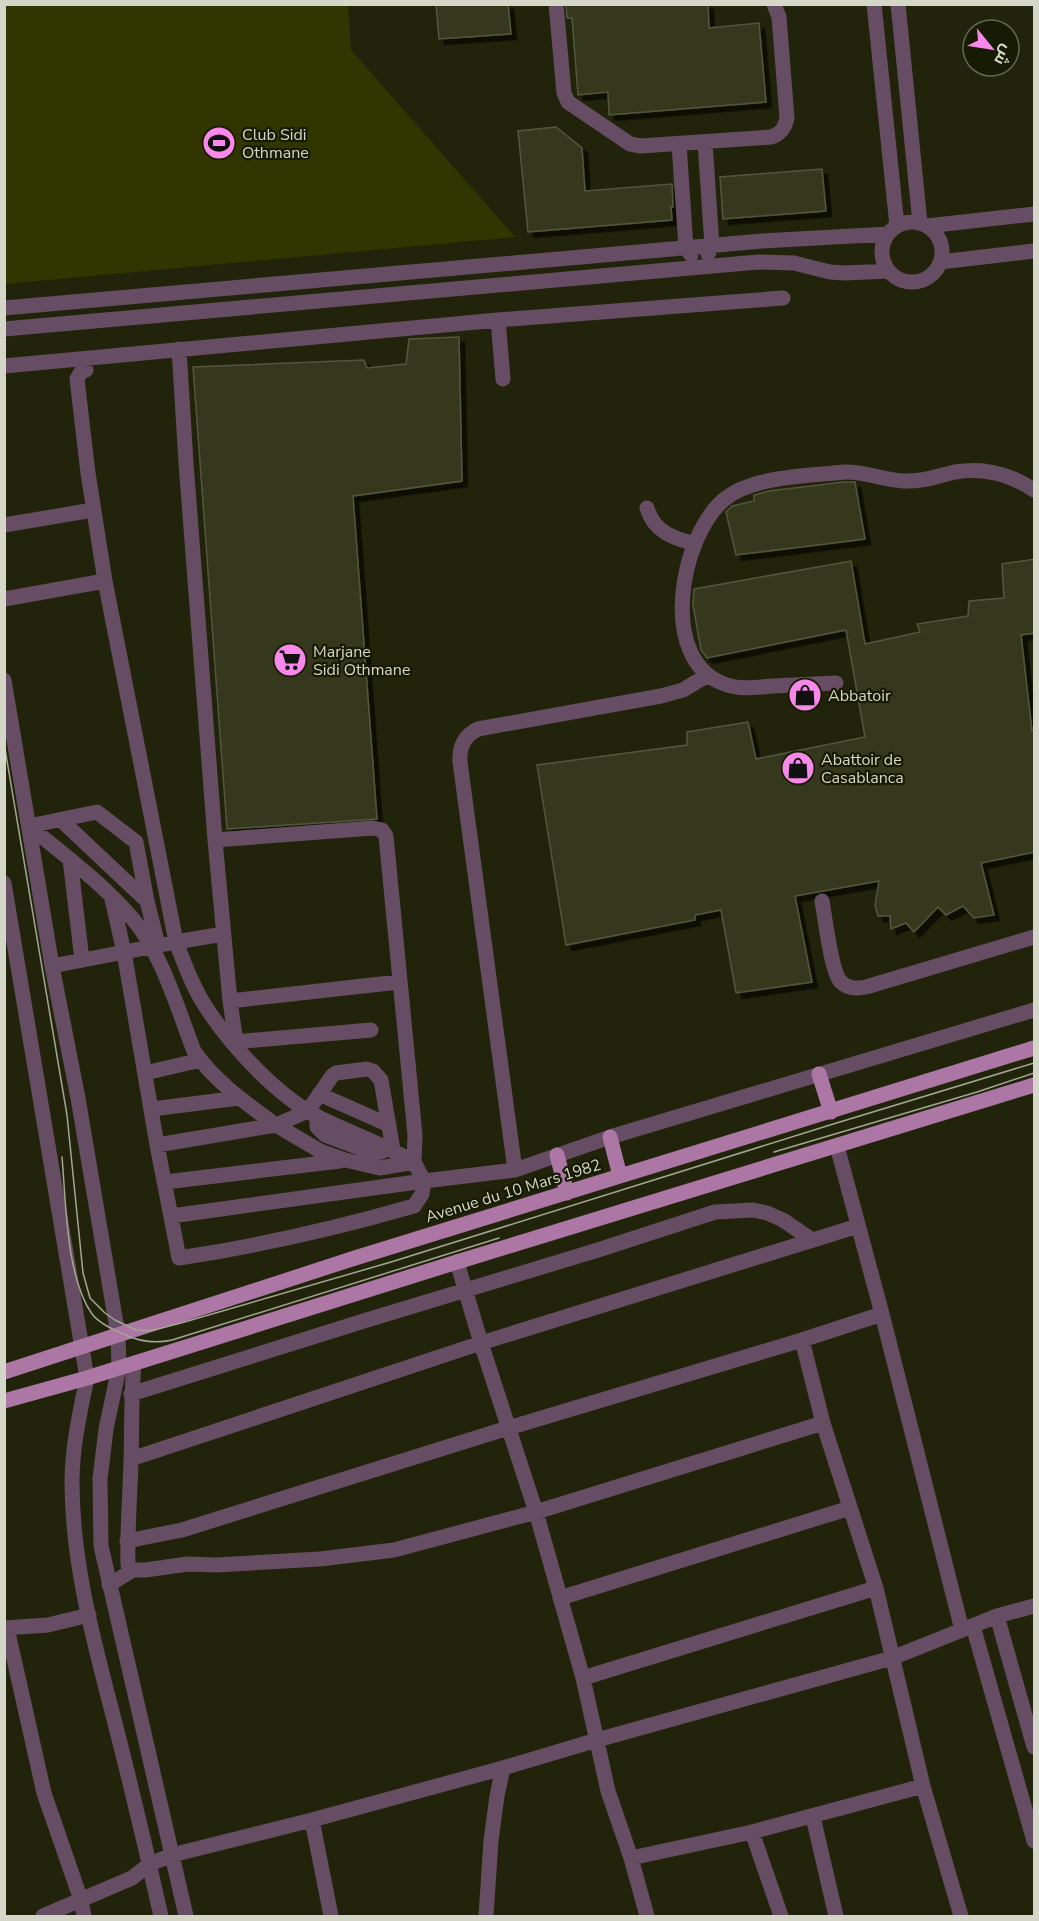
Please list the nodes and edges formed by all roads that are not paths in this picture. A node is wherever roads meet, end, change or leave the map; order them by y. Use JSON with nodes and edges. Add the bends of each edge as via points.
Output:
{"nodes":[{"id":1,"x":556,"y":4,"type":"edge"},
{"id":2,"x":774,"y":4,"type":"edge"},
{"id":3,"x":874,"y":4,"type":"edge"},
{"id":4,"x":898,"y":4,"type":"edge"},
{"id":5,"x":705,"y":142,"type":"junction"},
{"id":6,"x":679,"y":144,"type":"junction"},
{"id":7,"x":1035,"y":214,"type":"edge"},
{"id":8,"x":923,"y":224,"type":"junction"},
{"id":9,"x":892,"y":230,"type":"junction"},
{"id":10,"x":712,"y":246,"type":"junction"},
{"id":11,"x":686,"y":248,"type":"junction"},
{"id":12,"x":1035,"y":251,"type":"edge"},
{"id":13,"x":940,"y":262,"type":"junction"},
{"id":14,"x":701,"y":267,"type":"junction"},
{"id":15,"x":889,"y":272,"type":"junction"},
{"id":16,"x":783,"y":298,"type":"dead end"},
{"id":17,"x":4,"y":308,"type":"edge"},
{"id":18,"x":498,"y":320,"type":"junction"},
{"id":19,"x":4,"y":329,"type":"edge"},
{"id":20,"x":179,"y":349,"type":"junction"},
{"id":21,"x":4,"y":366,"type":"edge"},
{"id":22,"x":86,"y":370,"type":"dead end"},
{"id":23,"x":503,"y":379,"type":"dead end"},
{"id":24,"x":1035,"y":490,"type":"edge"},
{"id":25,"x":647,"y":508,"type":"dead end"},
{"id":26,"x":93,"y":510,"type":"junction"},
{"id":27,"x":4,"y":525,"type":"edge"},
{"id":28,"x":695,"y":544,"type":"junction"},
{"id":29,"x":105,"y":581,"type":"junction"},
{"id":30,"x":4,"y":599,"type":"edge"},
{"id":31,"x":708,"y":675,"type":"junction"},
{"id":32,"x":4,"y":680,"type":"edge"},
{"id":33,"x":836,"y":683,"type":"dead end"},
{"id":34,"x":61,"y":820,"type":"junction"},
{"id":35,"x":28,"y":826,"type":"junction"},
{"id":36,"x":215,"y":840,"type":"junction"},
{"id":37,"x":70,"y":859,"type":"junction"},
{"id":38,"x":4,"y":883,"type":"edge"},
{"id":39,"x":112,"y":899,"type":"junction"},
{"id":40,"x":147,"y":901,"type":"junction"},
{"id":41,"x":822,"y":901,"type":"dead end"},
{"id":42,"x":223,"y":934,"type":"junction"},
{"id":43,"x":1035,"y":937,"type":"edge"},
{"id":44,"x":176,"y":942,"type":"junction"},
{"id":45,"x":154,"y":946,"type":"junction"},
{"id":46,"x":124,"y":952,"type":"junction"},
{"id":47,"x":82,"y":960,"type":"junction"},
{"id":48,"x":52,"y":966,"type":"junction"},
{"id":49,"x":399,"y":982,"type":"junction"},
{"id":50,"x":230,"y":1001,"type":"junction"},
{"id":51,"x":1035,"y":1010,"type":"edge"},
{"id":52,"x":371,"y":1030,"type":"dead end"},
{"id":53,"x":234,"y":1042,"type":"junction"},
{"id":54,"x":1035,"y":1048,"type":"edge"},
{"id":55,"x":201,"y":1060,"type":"junction"},
{"id":56,"x":145,"y":1073,"type":"junction"},
{"id":57,"x":819,"y":1074,"type":"junction"},
{"id":58,"x":1035,"y":1085,"type":"edge"},
{"id":59,"x":319,"y":1095,"type":"junction"},
{"id":60,"x":239,"y":1098,"type":"junction"},
{"id":61,"x":152,"y":1109,"type":"junction"},
{"id":62,"x":831,"y":1112,"type":"junction"},
{"id":63,"x":313,"y":1113,"type":"junction"},
{"id":64,"x":276,"y":1125,"type":"junction"},
{"id":65,"x":389,"y":1125,"type":"junction"},
{"id":66,"x":610,"y":1137,"type":"junction"},
{"id":67,"x":157,"y":1145,"type":"junction"},
{"id":68,"x":837,"y":1146,"type":"junction"},
{"id":69,"x":390,"y":1149,"type":"junction"},
{"id":70,"x":557,"y":1155,"type":"junction"},
{"id":71,"x":345,"y":1160,"type":"junction"},
{"id":72,"x":414,"y":1162,"type":"junction"},
{"id":73,"x":514,"y":1170,"type":"junction"},
{"id":74,"x":620,"y":1176,"type":"junction"},
{"id":75,"x":424,"y":1181,"type":"junction"},
{"id":76,"x":165,"y":1182,"type":"junction"},
{"id":77,"x":567,"y":1193,"type":"junction"},
{"id":78,"x":171,"y":1216,"type":"junction"},
{"id":79,"x":858,"y":1226,"type":"junction"},
{"id":80,"x":812,"y":1240,"type":"junction"},
{"id":81,"x":457,"y":1262,"type":"junction"},
{"id":82,"x":465,"y":1291,"type":"junction"},
{"id":83,"x":882,"y":1314,"type":"junction"},
{"id":84,"x":118,"y":1335,"type":"junction"},
{"id":85,"x":802,"y":1340,"type":"junction"},
{"id":86,"x":481,"y":1343,"type":"junction"},
{"id":87,"x":82,"y":1346,"type":"junction"},
{"id":88,"x":135,"y":1363,"type":"junction"},
{"id":89,"x":118,"y":1368,"type":"junction"},
{"id":90,"x":4,"y":1372,"type":"edge"},
{"id":91,"x":87,"y":1378,"type":"junction"},
{"id":92,"x":131,"y":1394,"type":"junction"},
{"id":93,"x":4,"y":1401,"type":"edge"},
{"id":94,"x":823,"y":1424,"type":"junction"},
{"id":95,"x":508,"y":1428,"type":"junction"},
{"id":96,"x":131,"y":1459,"type":"junction"},
{"id":97,"x":850,"y":1508,"type":"junction"},
{"id":98,"x":536,"y":1512,"type":"junction"},
{"id":99,"x":127,"y":1541,"type":"junction"},
{"id":100,"x":133,"y":1570,"type":"junction"},
{"id":101,"x":109,"y":1586,"type":"junction"},
{"id":102,"x":876,"y":1588,"type":"junction"},
{"id":103,"x":560,"y":1598,"type":"junction"},
{"id":104,"x":1035,"y":1606,"type":"edge"},
{"id":105,"x":88,"y":1615,"type":"junction"},
{"id":106,"x":997,"y":1616,"type":"junction"},
{"id":107,"x":5,"y":1628,"type":"edge"},
{"id":108,"x":968,"y":1628,"type":"junction"},
{"id":109,"x":122,"y":1640,"type":"junction"},
{"id":110,"x":96,"y":1648,"type":"junction"},
{"id":111,"x":892,"y":1658,"type":"junction"},
{"id":112,"x":584,"y":1678,"type":"junction"},
{"id":113,"x":597,"y":1740,"type":"junction"},
{"id":114,"x":1035,"y":1747,"type":"edge"},
{"id":115,"x":503,"y":1768,"type":"junction"},
{"id":116,"x":922,"y":1785,"type":"junction"},
{"id":117,"x":813,"y":1817,"type":"junction"},
{"id":118,"x":312,"y":1820,"type":"junction"},
{"id":119,"x":753,"y":1832,"type":"junction"},
{"id":120,"x":1035,"y":1841,"type":"edge"},
{"id":121,"x":172,"y":1855,"type":"junction"},
{"id":122,"x":631,"y":1858,"type":"junction"},
{"id":123,"x":150,"y":1864,"type":"junction"},
{"id":124,"x":81,"y":1900,"type":"junction"},
{"id":125,"x":43,"y":1917,"type":"edge"},
{"id":126,"x":84,"y":1917,"type":"edge"},
{"id":127,"x":161,"y":1917,"type":"edge"},
{"id":128,"x":186,"y":1917,"type":"edge"},
{"id":129,"x":331,"y":1917,"type":"edge"},
{"id":130,"x":486,"y":1917,"type":"edge"},
{"id":131,"x":647,"y":1917,"type":"edge"},
{"id":132,"x":781,"y":1917,"type":"edge"},
{"id":133,"x":836,"y":1917,"type":"edge"},
{"id":134,"x":961,"y":1917,"type":"edge"}],
"edges":[{"from":1,"to":6,"type":"street","via":[[568,102],[636,146]]},
{"from":2,"to":5,"type":"street","via":[[779,17],[786,124],[777,135]]},
{"from":3,"to":9,"type":"street"},
{"from":4,"to":8,"type":"street"},
{"from":5,"to":6,"type":"street"},
{"from":5,"to":10,"type":"street"},
{"from":6,"to":11,"type":"street"},
{"from":7,"to":8,"type":"street"},
{"from":8,"to":9,"type":"street","via":[[904,223]]},
{"from":8,"to":13,"type":"street","via":[[940,241]]},
{"from":9,"to":10,"type":"street"},
{"from":9,"to":15,"type":"street","via":[[883,243],[882,253]]},
{"from":10,"to":11,"type":"street"},
{"from":10,"to":14,"type":"street"},
{"from":11,"to":14,"type":"street"},
{"from":11,"to":17,"type":"street"},
{"from":12,"to":13,"type":"street"},
{"from":13,"to":15,"type":"street","via":[[927,278],[917,281],[897,278]]},
{"from":14,"to":15,"type":"street","via":[[794,262],[830,272]]},
{"from":14,"to":19,"type":"street"},
{"from":16,"to":18,"type":"street"},
{"from":18,"to":20,"type":"street"},
{"from":18,"to":23,"type":"street"},
{"from":20,"to":21,"type":"street"},
{"from":20,"to":36,"type":"street"},
{"from":22,"to":26,"type":"street","via":[[77,379]]},
{"from":24,"to":28,"type":"street","via":[[1001,473],[978,470],[916,481],[859,471],[756,483],[719,504],[704,523]]},
{"from":25,"to":28,"type":"street","via":[[661,531]]},
{"from":26,"to":27,"type":"street"},
{"from":26,"to":29,"type":"street"},
{"from":28,"to":31,"type":"street","via":[[685,579],[683,616],[690,652]]},
{"from":29,"to":30,"type":"street"},
{"from":29,"to":44,"type":"street"},
{"from":31,"to":33,"type":"street","via":[[740,688]]},
{"from":31,"to":73,"type":"street","via":[[683,690],[661,696],[478,729],[460,748]]},
{"from":32,"to":35,"type":"street"},
{"from":34,"to":35,"type":"street"},
{"from":34,"to":40,"type":"street"},
{"from":34,"to":40,"type":"street","via":[[98,812],[136,842]]},
{"from":35,"to":37,"type":"street"},
{"from":35,"to":48,"type":"street"},
{"from":36,"to":42,"type":"street"},
{"from":36,"to":49,"type":"street","via":[[382,830],[386,836]]},
{"from":37,"to":39,"type":"street"},
{"from":37,"to":47,"type":"street"},
{"from":38,"to":87,"type":"street"},
{"from":39,"to":45,"type":"street"},
{"from":39,"to":46,"type":"street"},
{"from":40,"to":45,"type":"street"},
{"from":41,"to":43,"type":"street","via":[[836,975],[855,988]]},
{"from":42,"to":44,"type":"street"},
{"from":42,"to":50,"type":"street"},
{"from":44,"to":45,"type":"street"},
{"from":44,"to":53,"type":"street","via":[[204,1004]]},
{"from":45,"to":46,"type":"street"},
{"from":45,"to":55,"type":"street","via":[[194,1051]]},
{"from":46,"to":47,"type":"street"},
{"from":46,"to":56,"type":"street"},
{"from":47,"to":48,"type":"street"},
{"from":48,"to":84,"type":"street"},
{"from":49,"to":50,"type":"street"},
{"from":49,"to":72,"type":"street","via":[[415,1135]]},
{"from":50,"to":53,"type":"street"},
{"from":51,"to":57,"type":"street"},
{"from":52,"to":53,"type":"street"},
{"from":53,"to":63,"type":"street","via":[[274,1086]]},
{"from":54,"to":62,"type":"main road","name":"Avenue du 10 Mars 1982"},
{"from":55,"to":56,"type":"street"},
{"from":55,"to":60,"type":"street"},
{"from":56,"to":61,"type":"street"},
{"from":57,"to":62,"type":"main road"},
{"from":57,"to":66,"type":"street"},
{"from":58,"to":68,"type":"main road"},
{"from":59,"to":63,"type":"street"},
{"from":59,"to":65,"type":"street"},
{"from":59,"to":65,"type":"street","via":[[336,1073],[373,1071],[381,1080]]},
{"from":60,"to":61,"type":"street"},
{"from":60,"to":64,"type":"street"},
{"from":61,"to":67,"type":"street"},
{"from":62,"to":74,"type":"main road","name":"Avenue du 10 Mars 1982"},
{"from":63,"to":64,"type":"street"},
{"from":63,"to":69,"type":"street"},
{"from":64,"to":67,"type":"street"},
{"from":64,"to":71,"type":"street","via":[[320,1151]]},
{"from":65,"to":69,"type":"street"},
{"from":66,"to":70,"type":"street"},
{"from":66,"to":74,"type":"main road"},
{"from":67,"to":76,"type":"street"},
{"from":68,"to":79,"type":"street"},
{"from":68,"to":81,"type":"main road"},
{"from":69,"to":72,"type":"street"},
{"from":70,"to":73,"type":"street"},
{"from":70,"to":77,"type":"main road"},
{"from":71,"to":72,"type":"street","via":[[381,1168]]},
{"from":71,"to":76,"type":"street"},
{"from":72,"to":75,"type":"street"},
{"from":73,"to":75,"type":"street"},
{"from":74,"to":77,"type":"main road","name":"Avenue du 10 Mars 1982"},
{"from":75,"to":78,"type":"street"},
{"from":75,"to":78,"type":"street","via":[[414,1206],[233,1250],[179,1258]]},
{"from":76,"to":78,"type":"street"},
{"from":77,"to":84,"type":"main road","name":"Avenue du 10 Mars 1982"},
{"from":79,"to":80,"type":"street"},
{"from":79,"to":83,"type":"street"},
{"from":80,"to":82,"type":"street","via":[[767,1213],[715,1212]]},
{"from":80,"to":86,"type":"street"},
{"from":81,"to":82,"type":"street"},
{"from":81,"to":88,"type":"main road"},
{"from":82,"to":86,"type":"street"},
{"from":82,"to":92,"type":"street"},
{"from":83,"to":85,"type":"street"},
{"from":83,"to":108,"type":"street"},
{"from":84,"to":87,"type":"main road","name":"Avenue du 10 Mars 1982"},
{"from":84,"to":89,"type":"street"},
{"from":85,"to":94,"type":"street"},
{"from":85,"to":95,"type":"street"},
{"from":86,"to":95,"type":"street"},
{"from":86,"to":96,"type":"street"},
{"from":87,"to":90,"type":"main road","name":"Avenue du 10 Mars 1982"},
{"from":87,"to":91,"type":"street"},
{"from":88,"to":89,"type":"main road"},
{"from":88,"to":92,"type":"street"},
{"from":89,"to":91,"type":"main road"},
{"from":89,"to":101,"type":"street","via":[[100,1479],[101,1546]]},
{"from":91,"to":93,"type":"main road"},
{"from":91,"to":105,"type":"street","via":[[72,1479],[76,1553]]},
{"from":92,"to":96,"type":"street"},
{"from":94,"to":97,"type":"street"},
{"from":94,"to":98,"type":"street"},
{"from":95,"to":98,"type":"street"},
{"from":95,"to":99,"type":"street","via":[[182,1530]]},
{"from":96,"to":99,"type":"street"},
{"from":97,"to":102,"type":"street"},
{"from":97,"to":103,"type":"street"},
{"from":98,"to":100,"type":"street","via":[[394,1550],[320,1559]]},
{"from":98,"to":103,"type":"street"},
{"from":99,"to":100,"type":"street","via":[[128,1565]]},
{"from":100,"to":101,"type":"street"},
{"from":101,"to":109,"type":"street"},
{"from":102,"to":111,"type":"street"},
{"from":102,"to":112,"type":"street"},
{"from":103,"to":112,"type":"street"},
{"from":104,"to":106,"type":"street"},
{"from":105,"to":107,"type":"street","via":[[48,1625]]},
{"from":105,"to":110,"type":"street"},
{"from":106,"to":108,"type":"street"},
{"from":106,"to":114,"type":"street"},
{"from":107,"to":124,"type":"street","via":[[44,1793]]},
{"from":108,"to":111,"type":"street"},
{"from":108,"to":120,"type":"street"},
{"from":109,"to":110,"type":"street"},
{"from":109,"to":121,"type":"street"},
{"from":110,"to":123,"type":"street"},
{"from":111,"to":113,"type":"street"},
{"from":111,"to":116,"type":"street"},
{"from":112,"to":113,"type":"street"},
{"from":113,"to":115,"type":"street"},
{"from":113,"to":122,"type":"street","via":[[608,1791]]},
{"from":115,"to":118,"type":"street"},
{"from":115,"to":130,"type":"street","via":[[496,1796]]},
{"from":116,"to":117,"type":"street"},
{"from":116,"to":134,"type":"street"},
{"from":117,"to":119,"type":"street"},
{"from":117,"to":133,"type":"street"},
{"from":118,"to":121,"type":"street"},
{"from":118,"to":129,"type":"street"},
{"from":119,"to":122,"type":"street"},
{"from":119,"to":132,"type":"street"},
{"from":121,"to":123,"type":"street"},
{"from":121,"to":128,"type":"street"},
{"from":122,"to":131,"type":"street"},
{"from":123,"to":124,"type":"street","via":[[132,1878]]},
{"from":123,"to":127,"type":"street"},
{"from":124,"to":125,"type":"street"},
{"from":124,"to":126,"type":"street"}]}
